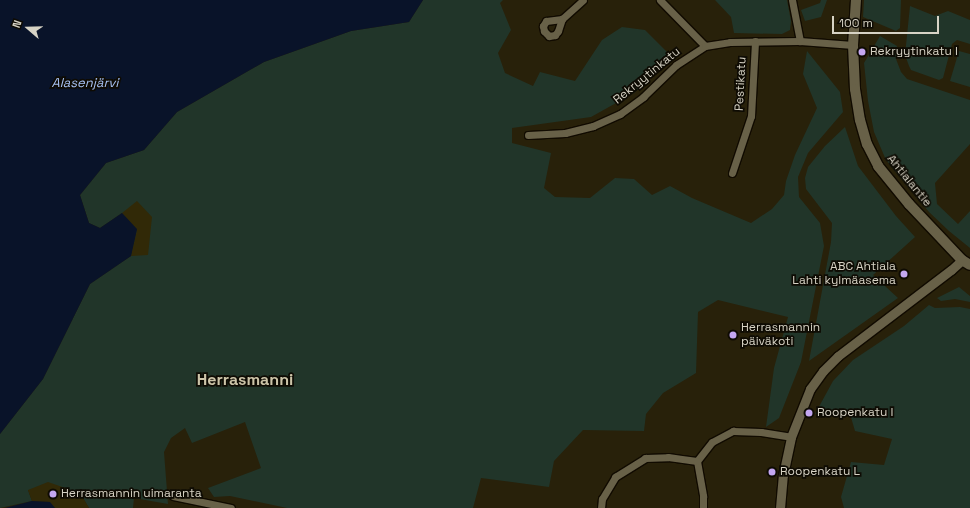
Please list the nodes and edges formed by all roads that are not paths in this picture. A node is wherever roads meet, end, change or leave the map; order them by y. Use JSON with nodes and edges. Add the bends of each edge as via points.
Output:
{"nodes":[{"id":1,"x":583,"y":0,"type":"edge"},
{"id":2,"x":660,"y":0,"type":"edge"},
{"id":3,"x":792,"y":0,"type":"edge"},
{"id":4,"x":856,"y":0,"type":"edge"},
{"id":5,"x":562,"y":19,"type":"dead end"},
{"id":6,"x":755,"y":41,"type":"junction"},
{"id":7,"x":800,"y":41,"type":"junction"},
{"id":8,"x":853,"y":45,"type":"junction"},
{"id":9,"x":705,"y":46,"type":"junction"},
{"id":10,"x":528,"y":135,"type":"dead end"},
{"id":11,"x":732,"y":173,"type":"dead end"},
{"id":12,"x":966,"y":263,"type":"edge"},
{"id":13,"x":791,"y":437,"type":"junction"},
{"id":14,"x":697,"y":461,"type":"junction"},
{"id":15,"x":173,"y":496,"type":"dead end"},
{"id":16,"x":231,"y":508,"type":"edge"},
{"id":17,"x":601,"y":508,"type":"edge"},
{"id":18,"x":703,"y":508,"type":"edge"},
{"id":19,"x":780,"y":508,"type":"edge"}],
"edges":[{"from":1,"to":5,"type":"street"},
{"from":2,"to":9,"type":"street"},
{"from":3,"to":7,"type":"street"},
{"from":4,"to":8,"type":"main road","name":"Ahtialantie"},
{"from":6,"to":7,"type":"street","name":"Rekryytinkatu"},
{"from":6,"to":9,"type":"street","name":"Rekryytinkatu"},
{"from":6,"to":11,"type":"street","name":"Pestikatu","via":[[751,116]]},
{"from":7,"to":8,"type":"street","name":"Rekryytinkatu"},
{"from":8,"to":12,"type":"main road","name":"Ahtialantie","via":[[855,89],[860,120],[867,144],[878,166],[908,204]]},
{"from":9,"to":10,"type":"street","name":"Rekryytinkatu","via":[[676,65],[643,97],[620,114],[593,126],[564,133]]},
{"from":12,"to":13,"type":"street","via":[[941,278],[838,356],[810,389]]},
{"from":13,"to":14,"type":"street","via":[[733,431],[712,442]]},
{"from":13,"to":19,"type":"street","via":[[783,475]]},
{"from":14,"to":17,"type":"street","via":[[668,457],[645,458],[615,477],[602,498]]},
{"from":14,"to":18,"type":"street"},
{"from":15,"to":16,"type":"street"}]}
